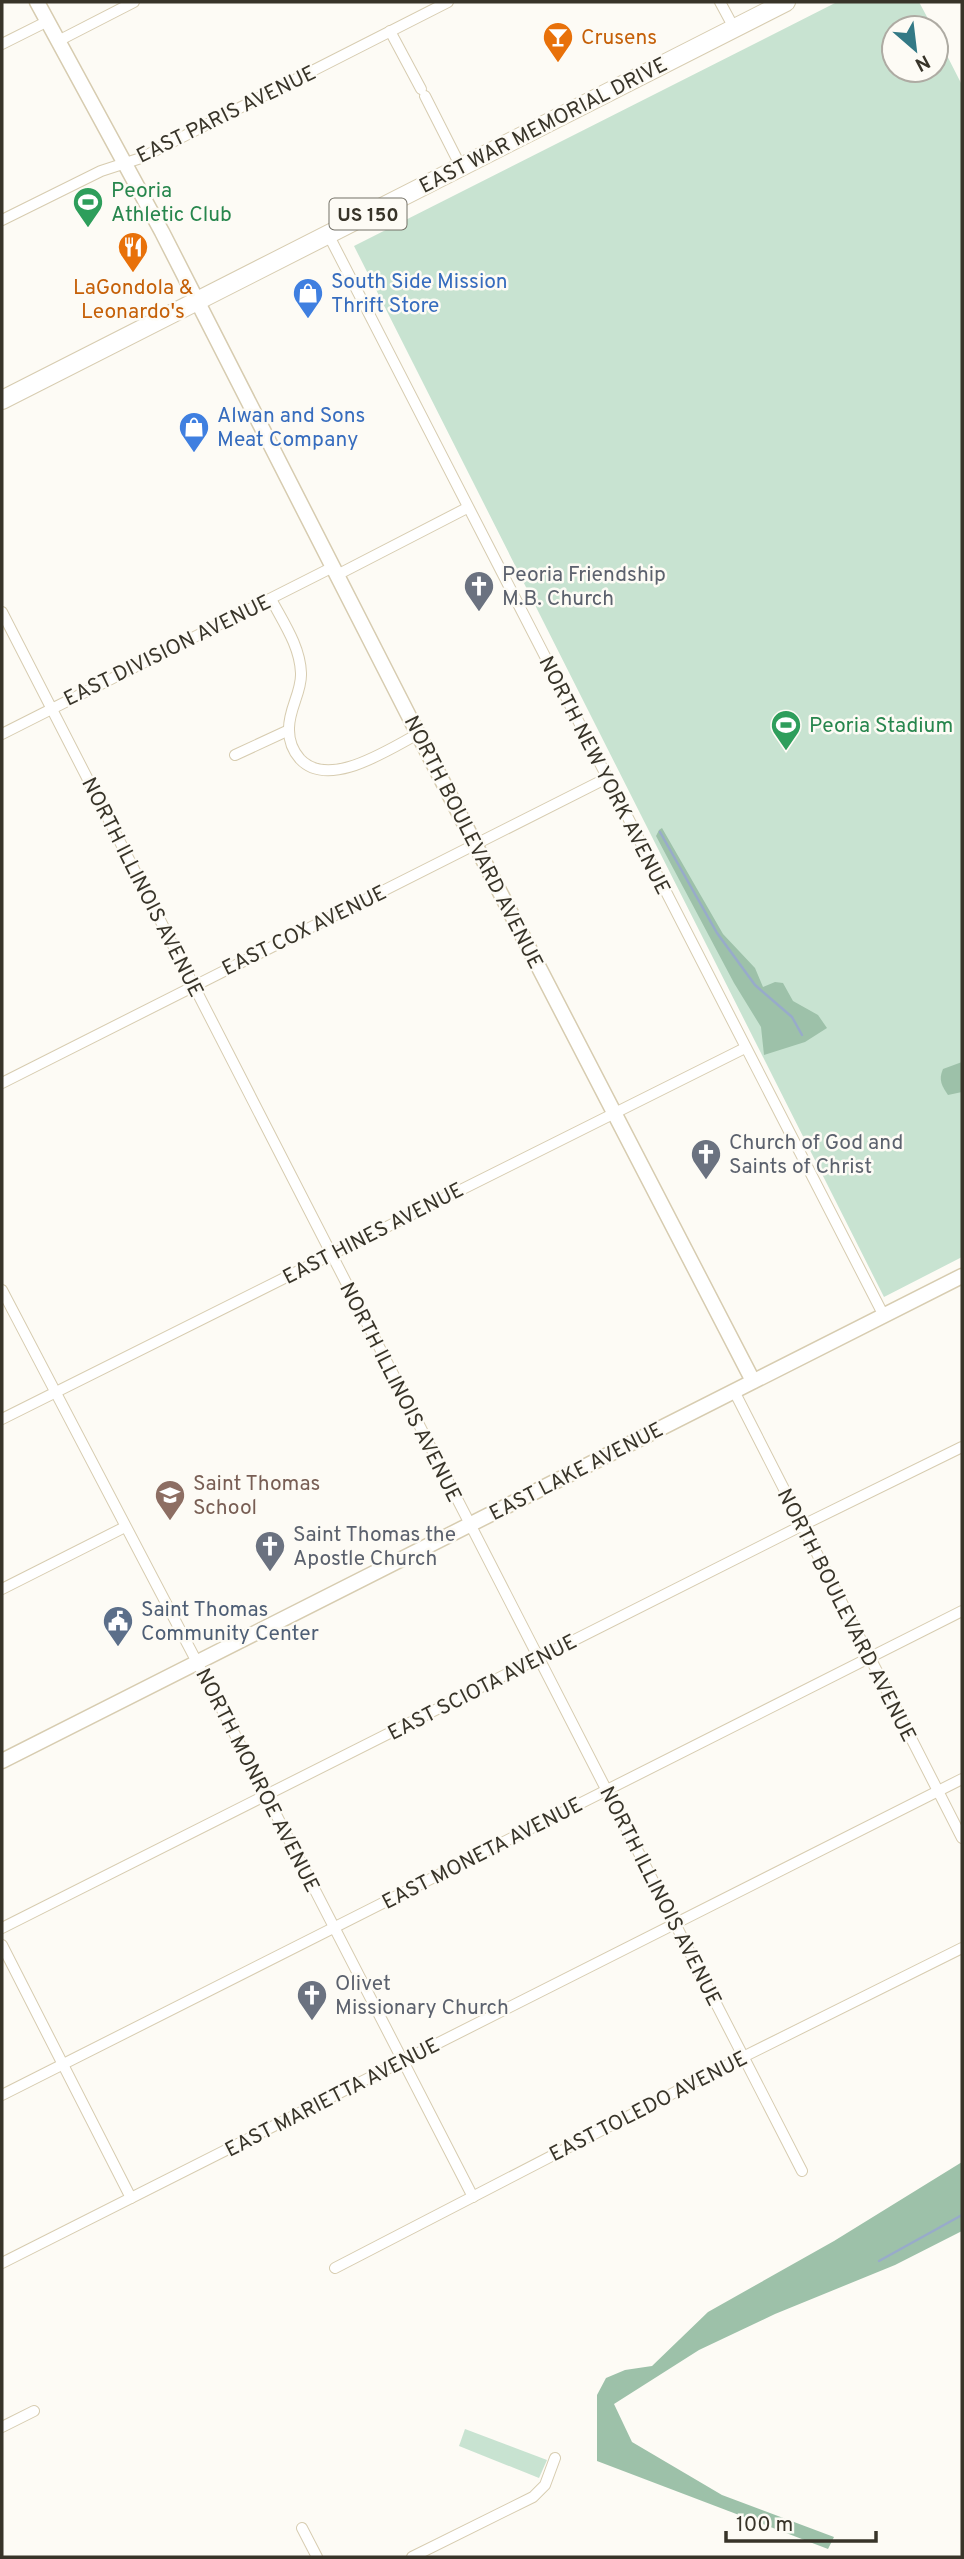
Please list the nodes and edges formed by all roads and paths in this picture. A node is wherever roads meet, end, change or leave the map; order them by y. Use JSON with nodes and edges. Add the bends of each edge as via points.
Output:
{"nodes":[{"id":1,"x":37,"y":2,"type":"edge"},
{"id":2,"x":134,"y":2,"type":"edge"},
{"id":3,"x":447,"y":2,"type":"edge"},
{"id":4,"x":720,"y":2,"type":"edge"},
{"id":5,"x":786,"y":2,"type":"edge"},
{"id":6,"x":48,"y":21,"type":"junction"},
{"id":7,"x":734,"y":28,"type":"junction"},
{"id":8,"x":390,"y":32,"type":"junction"},
{"id":9,"x":60,"y":40,"type":"junction"},
{"id":10,"x":2,"y":44,"type":"edge"},
{"id":11,"x":126,"y":163,"type":"junction"},
{"id":12,"x":461,"y":167,"type":"junction"},
{"id":13,"x":2,"y":220,"type":"edge"},
{"id":14,"x":328,"y":234,"type":"junction"},
{"id":15,"x":196,"y":301,"type":"junction"},
{"id":16,"x":2,"y":400,"type":"edge"},
{"id":17,"x":467,"y":508,"type":"junction"},
{"id":18,"x":335,"y":571,"type":"junction"},
{"id":19,"x":271,"y":599,"type":"junction"},
{"id":20,"x":2,"y":612,"type":"edge"},
{"id":21,"x":51,"y":708,"type":"junction"},
{"id":22,"x":289,"y":730,"type":"junction"},
{"id":23,"x":2,"y":734,"type":"edge"},
{"id":24,"x":418,"y":734,"type":"junction"},
{"id":25,"x":235,"y":755,"type":"dead end"},
{"id":26,"x":607,"y":778,"type":"junction"},
{"id":27,"x":475,"y":845,"type":"junction"},
{"id":28,"x":193,"y":986,"type":"junction"},
{"id":29,"x":745,"y":1048,"type":"junction"},
{"id":30,"x":2,"y":1083,"type":"edge"},
{"id":31,"x":613,"y":1112,"type":"junction"},
{"id":32,"x":330,"y":1254,"type":"junction"},
{"id":33,"x":962,"y":1276,"type":"edge"},
{"id":34,"x":2,"y":1290,"type":"edge"},
{"id":35,"x":884,"y":1316,"type":"junction"},
{"id":36,"x":753,"y":1381,"type":"junction"},
{"id":37,"x":734,"y":1391,"type":"junction"},
{"id":38,"x":55,"y":1392,"type":"junction"},
{"id":39,"x":2,"y":1419,"type":"edge"},
{"id":40,"x":962,"y":1447,"type":"edge"},
{"id":41,"x":469,"y":1525,"type":"junction"},
{"id":42,"x":801,"y":1526,"type":"junction"},
{"id":43,"x":125,"y":1527,"type":"junction"},
{"id":44,"x":2,"y":1589,"type":"edge"},
{"id":45,"x":962,"y":1611,"type":"edge"},
{"id":46,"x":870,"y":1657,"type":"junction"},
{"id":47,"x":538,"y":1658,"type":"junction"},
{"id":48,"x":198,"y":1663,"type":"junction"},
{"id":49,"x":2,"y":1761,"type":"edge"},
{"id":50,"x":962,"y":1779,"type":"edge"},
{"id":51,"x":607,"y":1791,"type":"junction"},
{"id":52,"x":937,"y":1792,"type":"junction"},
{"id":53,"x":266,"y":1796,"type":"junction"},
{"id":54,"x":962,"y":1838,"type":"edge"},
{"id":55,"x":675,"y":1923,"type":"junction"},
{"id":56,"x":2,"y":1928,"type":"edge"},
{"id":57,"x":334,"y":1928,"type":"junction"},
{"id":58,"x":2,"y":1945,"type":"edge"},
{"id":59,"x":962,"y":1948,"type":"edge"},
{"id":60,"x":743,"y":2057,"type":"junction"},
{"id":61,"x":403,"y":2062,"type":"junction"},
{"id":62,"x":63,"y":2063,"type":"junction"},
{"id":63,"x":2,"y":2095,"type":"edge"},
{"id":64,"x":802,"y":2171,"type":"dead end"},
{"id":65,"x":473,"y":2197,"type":"junction"},
{"id":66,"x":131,"y":2198,"type":"junction"},
{"id":67,"x":2,"y":2263,"type":"edge"},
{"id":68,"x":335,"y":2268,"type":"dead end"},
{"id":69,"x":34,"y":2411,"type":"dead end"},
{"id":70,"x":2,"y":2427,"type":"edge"},
{"id":71,"x":555,"y":2458,"type":"dead end"},
{"id":72,"x":302,"y":2528,"type":"dead end"},
{"id":73,"x":317,"y":2557,"type":"edge"},
{"id":74,"x":412,"y":2557,"type":"edge"}],
"edges":[{"from":1,"to":6,"type":"street","name":"NORTH BOULEVARD AVENUE"},
{"from":2,"to":9,"type":"street"},
{"from":3,"to":8,"type":"street","name":"EAST PARIS AVENUE"},
{"from":4,"to":7,"type":"street"},
{"from":5,"to":7,"type":"highway","name":"EAST WAR MEMORIAL DRIVE","number":"US 150"},
{"from":6,"to":9,"type":"street","name":"NORTH BOULEVARD AVENUE"},
{"from":6,"to":10,"type":"street"},
{"from":7,"to":12,"type":"highway","name":"EAST WAR MEMORIAL DRIVE","number":"US 150"},
{"from":8,"to":11,"type":"street","name":"EAST PARIS AVENUE","via":[[142,159]]},
{"from":8,"to":12,"type":"street"},
{"from":9,"to":11,"type":"street","name":"NORTH BOULEVARD AVENUE"},
{"from":11,"to":13,"type":"street","name":"EAST PARIS AVENUE"},
{"from":11,"to":15,"type":"street","name":"NORTH BOULEVARD AVENUE"},
{"from":12,"to":14,"type":"highway","name":"EAST WAR MEMORIAL DRIVE","number":"US 150"},
{"from":14,"to":15,"type":"highway","name":"EAST WAR MEMORIAL DRIVE","number":"US 150"},
{"from":14,"to":17,"type":"street","name":"NORTH NEW YORK AVENUE"},
{"from":15,"to":16,"type":"highway","name":"EAST WAR MEMORIAL DRIVE","number":"US 150"},
{"from":15,"to":18,"type":"street","name":"NORTH BOULEVARD AVENUE"},
{"from":17,"to":18,"type":"street","name":"EAST DIVISION AVENUE"},
{"from":17,"to":26,"type":"street","name":"NORTH NEW YORK AVENUE"},
{"from":18,"to":19,"type":"street","name":"EAST DIVISION AVENUE"},
{"from":18,"to":24,"type":"street","name":"NORTH BOULEVARD AVENUE"},
{"from":19,"to":21,"type":"street","name":"EAST DIVISION AVENUE"},
{"from":19,"to":22,"type":"street","via":[[298,651],[302,674]]},
{"from":20,"to":21,"type":"street","name":"NORTH ILLINOIS AVENUE"},
{"from":21,"to":23,"type":"street","name":"EAST DIVISION AVENUE"},
{"from":21,"to":28,"type":"street","name":"NORTH ILLINOIS AVENUE"},
{"from":22,"to":24,"type":"street","via":[[291,746],[303,762],[333,771]]},
{"from":22,"to":25,"type":"street"},
{"from":24,"to":27,"type":"street","name":"NORTH BOULEVARD AVENUE"},
{"from":26,"to":27,"type":"street","name":"EAST COX AVENUE"},
{"from":26,"to":29,"type":"street","name":"NORTH NEW YORK AVENUE"},
{"from":27,"to":28,"type":"street","name":"EAST COX AVENUE"},
{"from":27,"to":31,"type":"street","name":"NORTH BOULEVARD AVENUE"},
{"from":28,"to":30,"type":"street","name":"EAST COX AVENUE"},
{"from":28,"to":32,"type":"street","name":"NORTH ILLINOIS AVENUE"},
{"from":29,"to":31,"type":"street","name":"EAST HINES AVENUE"},
{"from":29,"to":35,"type":"street","name":"NORTH NEW YORK AVENUE"},
{"from":31,"to":32,"type":"street","name":"EAST HINES AVENUE"},
{"from":31,"to":36,"type":"street","name":"NORTH BOULEVARD AVENUE"},
{"from":32,"to":38,"type":"street","name":"EAST HINES AVENUE"},
{"from":32,"to":41,"type":"street","name":"NORTH ILLINOIS AVENUE"},
{"from":33,"to":35,"type":"street","name":"EAST LAKE AVENUE"},
{"from":34,"to":38,"type":"street","name":"NORTH MONROE AVENUE"},
{"from":35,"to":36,"type":"street","name":"EAST LAKE AVENUE"},
{"from":36,"to":37,"type":"street","name":"EAST LAKE AVENUE"},
{"from":37,"to":41,"type":"street","name":"EAST LAKE AVENUE"},
{"from":37,"to":42,"type":"street","name":"NORTH BOULEVARD AVENUE"},
{"from":38,"to":39,"type":"street","name":"EAST HINES AVENUE"},
{"from":38,"to":43,"type":"street","name":"NORTH MONROE AVENUE"},
{"from":40,"to":42,"type":"street","name":"EAST SCIOTA AVENUE"},
{"from":41,"to":47,"type":"street","name":"NORTH ILLINOIS AVENUE"},
{"from":41,"to":48,"type":"street","name":"EAST LAKE AVENUE"},
{"from":42,"to":46,"type":"street","name":"NORTH BOULEVARD AVENUE"},
{"from":42,"to":47,"type":"street","name":"EAST SCIOTA AVENUE"},
{"from":43,"to":44,"type":"street"},
{"from":43,"to":48,"type":"street","name":"NORTH MONROE AVENUE"},
{"from":45,"to":46,"type":"street","name":"EAST MONETA AVENUE"},
{"from":46,"to":51,"type":"street","name":"EAST MONETA AVENUE"},
{"from":46,"to":52,"type":"street","name":"NORTH BOULEVARD AVENUE"},
{"from":47,"to":51,"type":"street","name":"NORTH ILLINOIS AVENUE"},
{"from":47,"to":53,"type":"street","name":"EAST SCIOTA AVENUE"},
{"from":48,"to":49,"type":"street","name":"EAST LAKE AVENUE"},
{"from":48,"to":53,"type":"street","name":"NORTH MONROE AVENUE"},
{"from":50,"to":52,"type":"street","name":"EAST MARIETTA AVENUE"},
{"from":51,"to":55,"type":"street","name":"NORTH ILLINOIS AVENUE"},
{"from":51,"to":57,"type":"street","name":"EAST MONETA AVENUE"},
{"from":52,"to":54,"type":"street","name":"NORTH BOULEVARD AVENUE"},
{"from":52,"to":55,"type":"street","name":"EAST MARIETTA AVENUE"},
{"from":53,"to":56,"type":"street","name":"EAST SCIOTA AVENUE"},
{"from":53,"to":57,"type":"street","name":"NORTH MONROE AVENUE"},
{"from":55,"to":60,"type":"street","name":"NORTH ILLINOIS AVENUE"},
{"from":55,"to":61,"type":"street","name":"EAST MARIETTA AVENUE"},
{"from":57,"to":61,"type":"street","name":"NORTH MONROE AVENUE"},
{"from":57,"to":62,"type":"street","name":"EAST MONETA AVENUE"},
{"from":58,"to":62,"type":"street"},
{"from":59,"to":60,"type":"street","name":"EAST TOLEDO AVENUE"},
{"from":60,"to":64,"type":"street","name":"NORTH ILLINOIS AVENUE"},
{"from":60,"to":65,"type":"street","name":"EAST TOLEDO AVENUE"},
{"from":61,"to":65,"type":"street","name":"NORTH MONROE AVENUE"},
{"from":61,"to":66,"type":"street","name":"EAST MARIETTA AVENUE"},
{"from":62,"to":63,"type":"street","name":"EAST MONETA AVENUE"},
{"from":62,"to":66,"type":"street"},
{"from":65,"to":68,"type":"street","name":"EAST TOLEDO AVENUE"},
{"from":66,"to":67,"type":"street","name":"EAST MARIETTA AVENUE"},
{"from":69,"to":70,"type":"street"},
{"from":71,"to":74,"type":"street","via":[[545,2485],[533,2497]]},
{"from":72,"to":73,"type":"street"}]}
